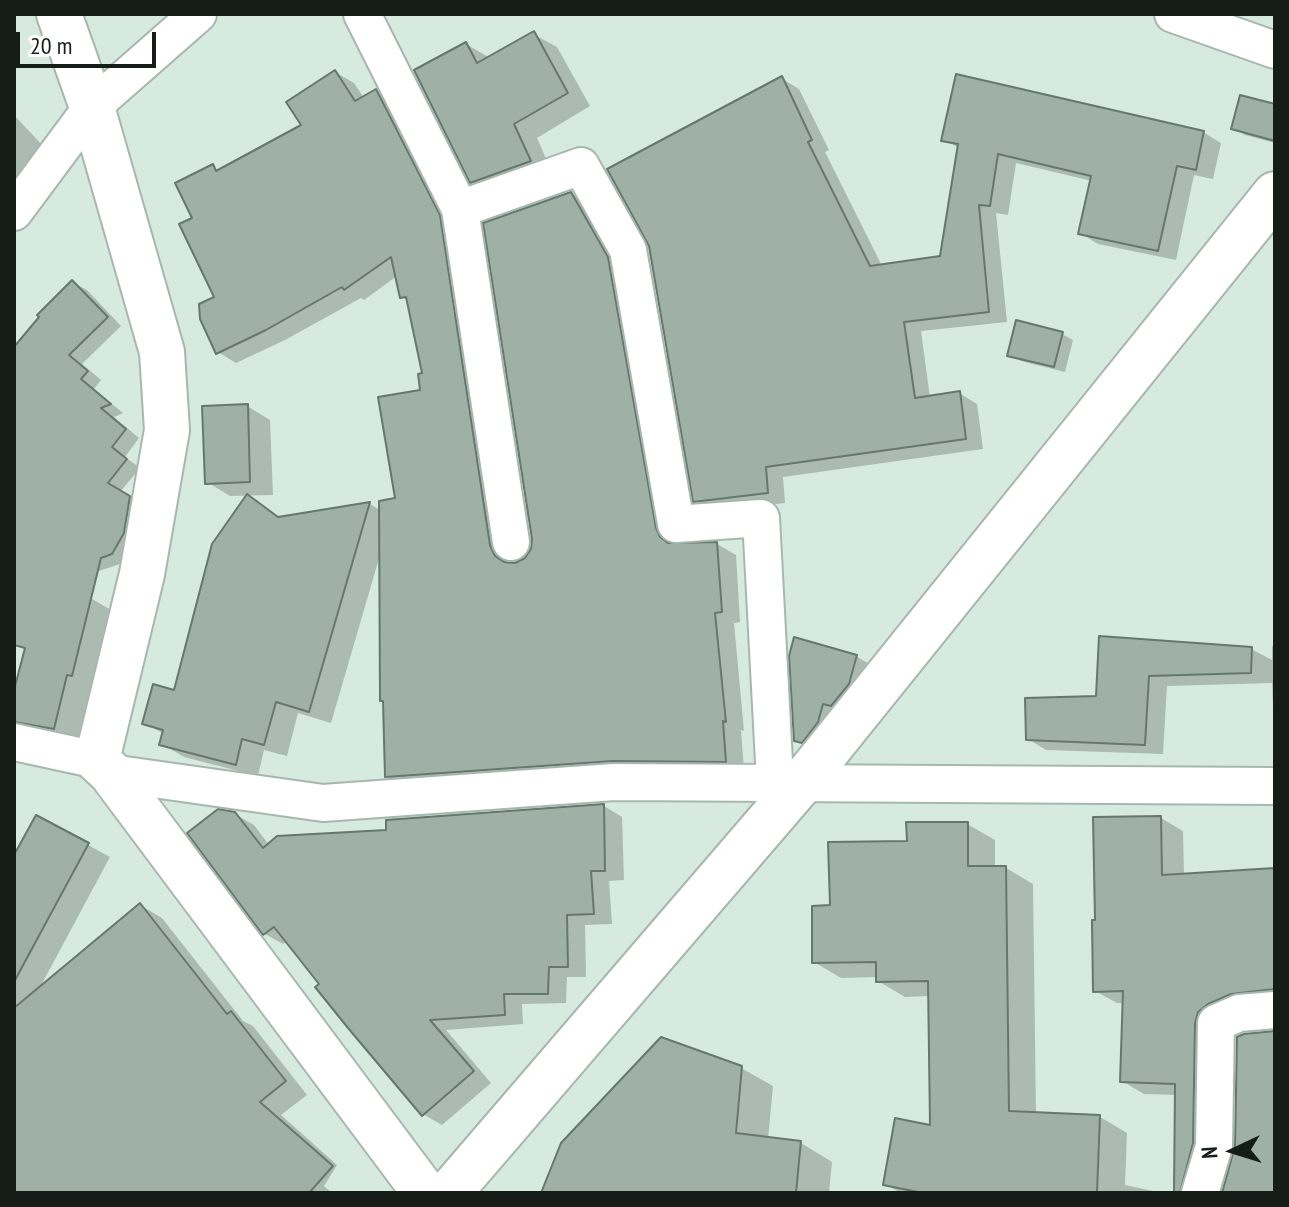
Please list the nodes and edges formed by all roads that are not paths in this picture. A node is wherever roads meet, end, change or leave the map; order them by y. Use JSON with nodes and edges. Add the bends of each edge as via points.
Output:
{"nodes":[{"id":1,"x":59,"y":14,"type":"edge"},
{"id":2,"x":198,"y":14,"type":"edge"},
{"id":3,"x":362,"y":14,"type":"edge"},
{"id":4,"x":1173,"y":14,"type":"edge"},
{"id":5,"x":1275,"y":50,"type":"edge"},
{"id":6,"x":92,"y":107,"type":"junction"},
{"id":7,"x":1275,"y":194,"type":"edge"},
{"id":8,"x":460,"y":209,"type":"junction"},
{"id":9,"x":14,"y":212,"type":"edge"},
{"id":10,"x":511,"y":542,"type":"dead end"},
{"id":11,"x":14,"y":742,"type":"edge"},
{"id":12,"x":104,"y":766,"type":"junction"},
{"id":13,"x":789,"y":781,"type":"junction"},
{"id":14,"x":1275,"y":786,"type":"edge"},
{"id":15,"x":1275,"y":1010,"type":"edge"},
{"id":16,"x":425,"y":1193,"type":"edge"},
{"id":17,"x":449,"y":1193,"type":"edge"},
{"id":18,"x":1200,"y":1193,"type":"edge"}],
"edges":[{"from":1,"to":6,"type":"street"},
{"from":2,"to":6,"type":"street"},
{"from":3,"to":8,"type":"street"},
{"from":4,"to":5,"type":"street"},
{"from":6,"to":9,"type":"street"},
{"from":6,"to":12,"type":"street","via":[[162,352],[167,430]]},
{"from":7,"to":13,"type":"street"},
{"from":8,"to":10,"type":"street"},
{"from":8,"to":13,"type":"street","via":[[581,166],[628,250],[676,524],[761,518]]},
{"from":11,"to":12,"type":"street"},
{"from":12,"to":13,"type":"street","via":[[323,803],[614,782]]},
{"from":12,"to":16,"type":"street"},
{"from":13,"to":14,"type":"street"},
{"from":13,"to":17,"type":"street"},
{"from":15,"to":18,"type":"street","via":[[1239,1013],[1216,1023],[1214,1146]]}]}
